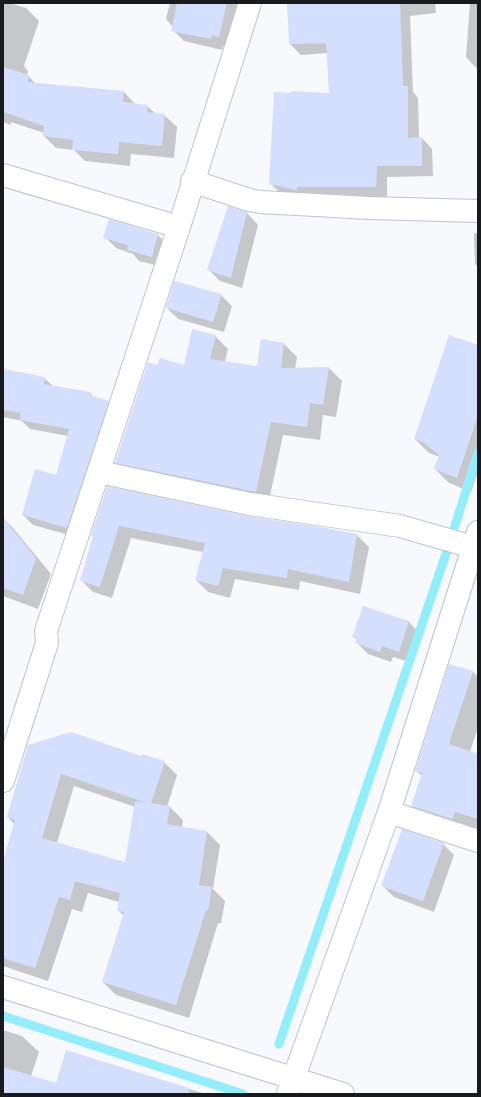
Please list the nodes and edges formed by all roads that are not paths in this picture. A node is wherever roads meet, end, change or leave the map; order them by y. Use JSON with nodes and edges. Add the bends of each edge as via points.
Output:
{"nodes":[{"id":1,"x":250,"y":3,"type":"edge"},
{"id":2,"x":3,"y":175,"type":"edge"},
{"id":3,"x":192,"y":181,"type":"junction"},
{"id":4,"x":478,"y":211,"type":"edge"},
{"id":5,"x":179,"y":227,"type":"junction"},
{"id":6,"x":99,"y":472,"type":"junction"},
{"id":7,"x":471,"y":541,"type":"edge"},
{"id":8,"x":3,"y":780,"type":"edge"},
{"id":9,"x":389,"y":812,"type":"junction"},
{"id":10,"x":478,"y":841,"type":"edge"},
{"id":11,"x":3,"y":987,"type":"edge"},
{"id":12,"x":291,"y":1086,"type":"edge"},
{"id":13,"x":343,"y":1094,"type":"edge"}],
"edges":[{"from":1,"to":3,"type":"street"},
{"from":2,"to":5,"type":"street"},
{"from":3,"to":4,"type":"street","via":[[262,202]]},
{"from":3,"to":5,"type":"street"},
{"from":5,"to":6,"type":"street"},
{"from":6,"to":7,"type":"street","via":[[250,504],[400,526],[438,537]]},
{"from":6,"to":8,"type":"street","via":[[46,631],[47,644]]},
{"from":7,"to":9,"type":"street"},
{"from":9,"to":10,"type":"street"},
{"from":9,"to":12,"type":"street"},
{"from":11,"to":12,"type":"street"},
{"from":12,"to":13,"type":"street"}]}
